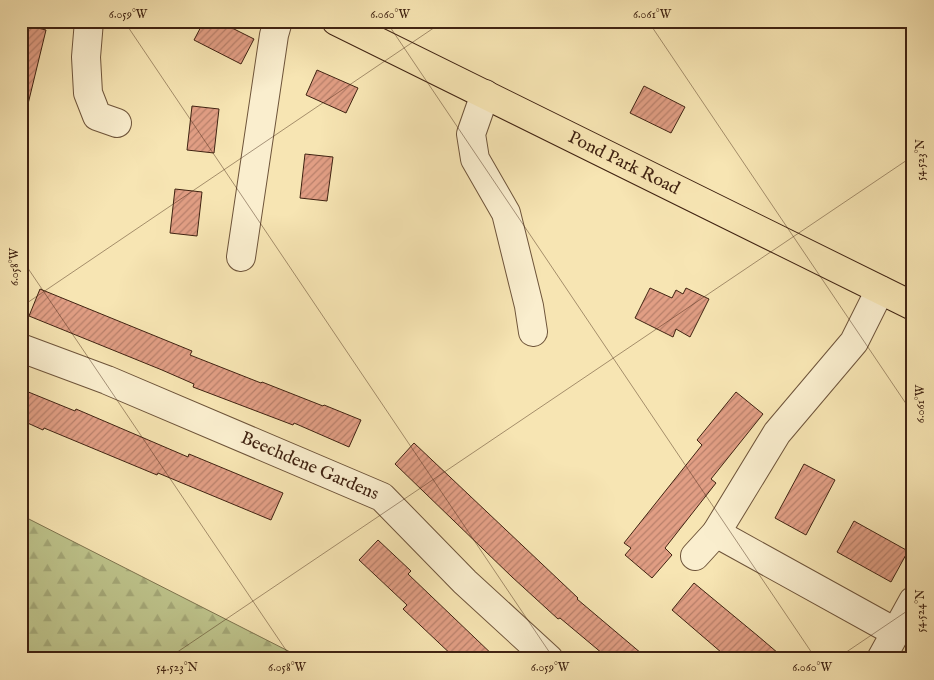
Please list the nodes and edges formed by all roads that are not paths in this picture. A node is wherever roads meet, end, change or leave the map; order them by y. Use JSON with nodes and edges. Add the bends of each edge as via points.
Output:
{"nodes":[{"id":1,"x":89,"y":21,"type":"edge"},
{"id":2,"x":278,"y":21,"type":"edge"},
{"id":3,"x":336,"y":21,"type":"edge"},
{"id":4,"x":485,"y":94,"type":"junction"},
{"id":5,"x":117,"y":122,"type":"dead end"},
{"id":6,"x":241,"y":257,"type":"dead end"},
{"id":7,"x":880,"y":290,"type":"junction"},
{"id":8,"x":913,"y":306,"type":"edge"},
{"id":9,"x":534,"y":332,"type":"dead end"},
{"id":10,"x":21,"y":348,"type":"edge"},
{"id":11,"x":716,"y":533,"type":"junction"},
{"id":12,"x":696,"y":556,"type":"dead end"},
{"id":13,"x":913,"y":601,"type":"edge"},
{"id":14,"x":896,"y":632,"type":"junction"},
{"id":15,"x":550,"y":659,"type":"edge"},
{"id":16,"x":881,"y":659,"type":"edge"}],
"edges":[{"from":1,"to":5,"type":"street","via":[[88,93],[97,116]]},
{"from":2,"to":6,"type":"street"},
{"from":3,"to":4,"type":"main road","name":"Pond Park Road"},
{"from":4,"to":7,"type":"main road","name":"Pond Park Road"},
{"from":4,"to":9,"type":"street","via":[[471,134],[475,159],[506,213]]},
{"from":7,"to":8,"type":"main road","name":"Pond Park Road"},
{"from":7,"to":11,"type":"street","via":[[854,342],[777,433]]},
{"from":10,"to":15,"type":"street","name":"Beechdene Gardens","via":[[107,380],[382,497],[465,582]]},
{"from":11,"to":12,"type":"street"},
{"from":11,"to":14,"type":"street"},
{"from":13,"to":14,"type":"street"},
{"from":14,"to":16,"type":"street"}]}
